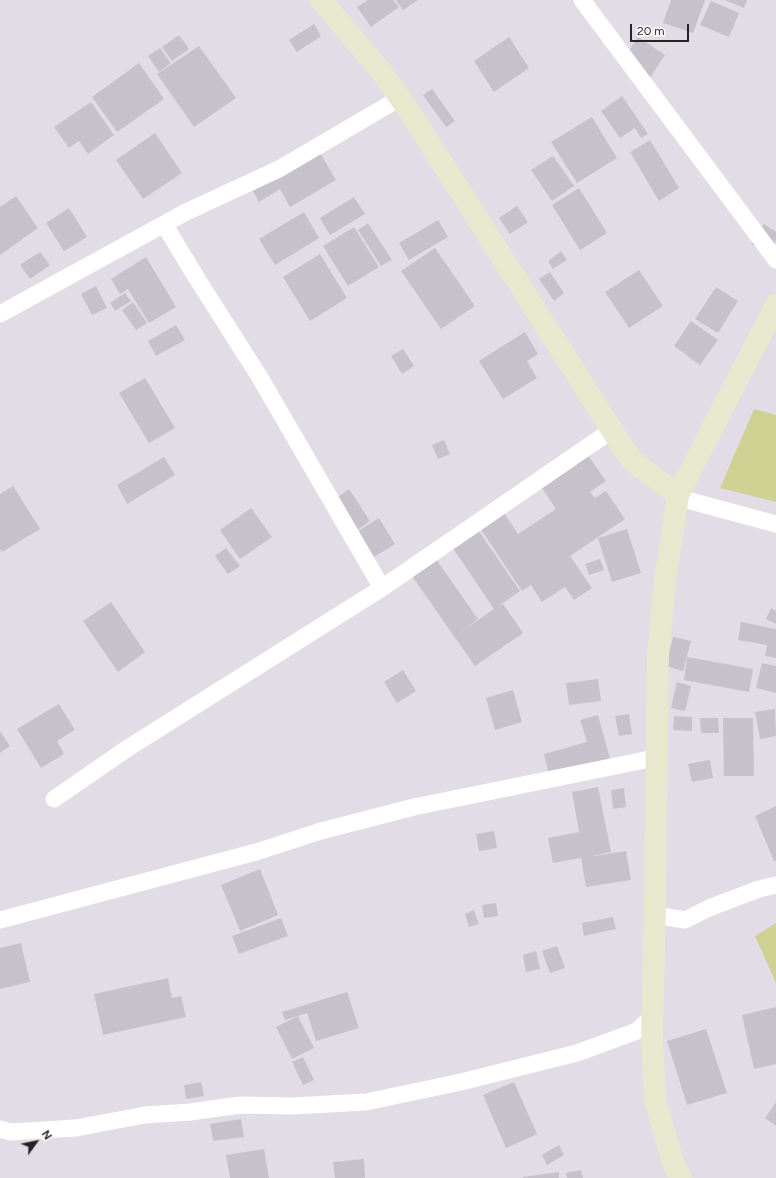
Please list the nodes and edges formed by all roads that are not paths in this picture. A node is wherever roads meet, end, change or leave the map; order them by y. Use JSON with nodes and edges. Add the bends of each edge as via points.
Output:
{"nodes":[{"id":1,"x":321,"y":0,"type":"edge"},
{"id":2,"x":582,"y":0,"type":"edge"},
{"id":3,"x":400,"y":98,"type":"junction"},
{"id":4,"x":164,"y":224,"type":"junction"},
{"id":5,"x":776,"y":260,"type":"edge"},
{"id":6,"x":776,"y":305,"type":"edge"},
{"id":7,"x":0,"y":314,"type":"edge"},
{"id":8,"x":612,"y":430,"type":"junction"},
{"id":9,"x":678,"y":495,"type":"junction"},
{"id":10,"x":776,"y":524,"type":"edge"},
{"id":11,"x":382,"y":588,"type":"junction"},
{"id":12,"x":655,"y":758,"type":"junction"},
{"id":13,"x":54,"y":799,"type":"dead end"},
{"id":14,"x":776,"y":885,"type":"edge"},
{"id":15,"x":655,"y":915,"type":"junction"},
{"id":16,"x":0,"y":920,"type":"edge"},
{"id":17,"x":652,"y":1017,"type":"junction"},
{"id":18,"x":0,"y":1129,"type":"edge"},
{"id":19,"x":681,"y":1178,"type":"edge"}],
"edges":[{"from":1,"to":3,"type":"street"},
{"from":2,"to":5,"type":"street"},
{"from":3,"to":4,"type":"street","via":[[279,168]]},
{"from":3,"to":8,"type":"street"},
{"from":4,"to":7,"type":"street"},
{"from":4,"to":11,"type":"street","via":[[259,376]]},
{"from":6,"to":9,"type":"street"},
{"from":8,"to":9,"type":"street","via":[[631,460]]},
{"from":8,"to":11,"type":"street"},
{"from":9,"to":10,"type":"street","via":[[683,499]]},
{"from":9,"to":12,"type":"street","via":[[665,581],[658,655]]},
{"from":11,"to":13,"type":"street","via":[[128,748]]},
{"from":12,"to":15,"type":"street"},
{"from":12,"to":16,"type":"street","via":[[414,807]]},
{"from":14,"to":15,"type":"street","via":[[709,908],[685,920]]},
{"from":15,"to":17,"type":"street"},
{"from":17,"to":18,"type":"street","via":[[637,1031],[577,1053],[461,1082],[366,1102],[292,1106],[240,1105],[145,1115],[76,1128],[11,1132]]},
{"from":17,"to":19,"type":"street","via":[[655,1100],[673,1163]]}]}
